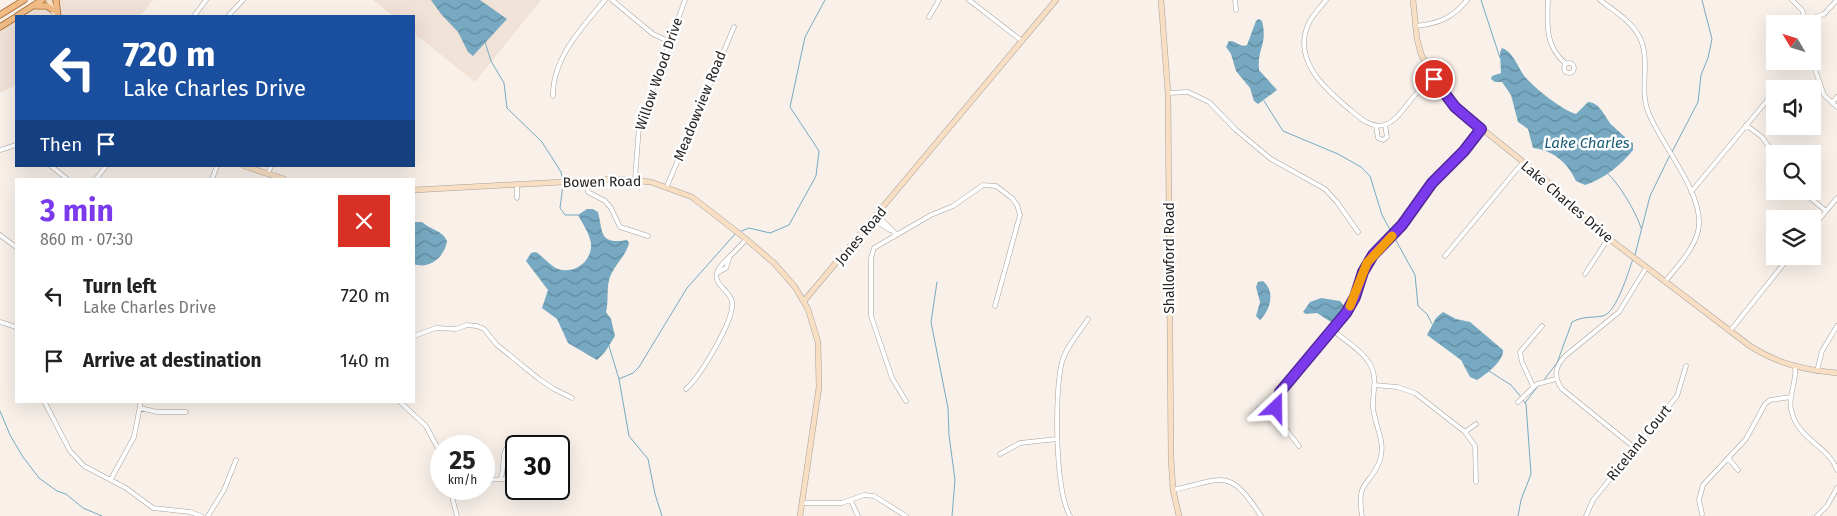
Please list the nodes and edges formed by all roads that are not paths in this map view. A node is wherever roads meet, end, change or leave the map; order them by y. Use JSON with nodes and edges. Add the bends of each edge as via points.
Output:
{"nodes":[{"id":1,"x":24,"y":0,"type":"edge"},
{"id":2,"x":42,"y":0,"type":"edge"},
{"id":3,"x":49,"y":0,"type":"edge"},
{"id":4,"x":56,"y":0,"type":"edge"},
{"id":5,"x":206,"y":0,"type":"edge"},
{"id":6,"x":243,"y":0,"type":"edge"},
{"id":7,"x":605,"y":0,"type":"edge"},
{"id":8,"x":612,"y":0,"type":"edge"},
{"id":9,"x":685,"y":0,"type":"edge"},
{"id":10,"x":939,"y":0,"type":"edge"},
{"id":11,"x":969,"y":0,"type":"edge"},
{"id":12,"x":1056,"y":0,"type":"edge"},
{"id":13,"x":1161,"y":0,"type":"edge"},
{"id":14,"x":1235,"y":0,"type":"edge"},
{"id":15,"x":1326,"y":0,"type":"edge"},
{"id":16,"x":1412,"y":0,"type":"edge"},
{"id":17,"x":1467,"y":0,"type":"edge"},
{"id":18,"x":1548,"y":0,"type":"edge"},
{"id":19,"x":1600,"y":0,"type":"edge"},
{"id":20,"x":1792,"y":0,"type":"edge"},
{"id":21,"x":1837,"y":0,"type":"edge"},
{"id":22,"x":27,"y":10,"type":"junction"},
{"id":23,"x":1236,"y":10,"type":"dead end"},
{"id":24,"x":55,"y":14,"type":"edge"},
{"id":25,"x":0,"y":15,"type":"edge"},
{"id":26,"x":20,"y":15,"type":"edge"},
{"id":27,"x":195,"y":15,"type":"edge"},
{"id":28,"x":229,"y":15,"type":"edge"},
{"id":29,"x":1804,"y":15,"type":"edge"},
{"id":30,"x":1821,"y":15,"type":"edge"},
{"id":31,"x":929,"y":17,"type":"dead end"},
{"id":32,"x":15,"y":18,"type":"edge"},
{"id":33,"x":1415,"y":26,"type":"junction"},
{"id":34,"x":0,"y":27,"type":"edge"},
{"id":35,"x":734,"y":27,"type":"dead end"},
{"id":36,"x":1022,"y":41,"type":"junction"},
{"id":37,"x":670,"y":42,"type":"junction"},
{"id":38,"x":1566,"y":64,"type":"dead end"},
{"id":39,"x":1815,"y":70,"type":"edge"},
{"id":40,"x":1434,"y":79,"type":"junction"},
{"id":41,"x":1168,"y":93,"type":"junction"},
{"id":42,"x":553,"y":96,"type":"dead end"},
{"id":43,"x":1837,"y":97,"type":"edge"},
{"id":44,"x":1766,"y":102,"type":"edge"},
{"id":45,"x":1832,"y":103,"type":"junction"},
{"id":46,"x":1837,"y":107,"type":"edge"},
{"id":47,"x":1385,"y":125,"type":"junction"},
{"id":48,"x":1746,"y":125,"type":"junction"},
{"id":49,"x":1376,"y":126,"type":"junction"},
{"id":50,"x":1481,"y":129,"type":"junction"},
{"id":51,"x":15,"y":145,"type":"edge"},
{"id":52,"x":1768,"y":145,"type":"edge"},
{"id":53,"x":0,"y":150,"type":"edge"},
{"id":54,"x":1523,"y":162,"type":"junction"},
{"id":55,"x":52,"y":167,"type":"edge"},
{"id":56,"x":105,"y":167,"type":"edge"},
{"id":57,"x":247,"y":167,"type":"edge"},
{"id":58,"x":271,"y":167,"type":"edge"},
{"id":59,"x":268,"y":174,"type":"junction"},
{"id":60,"x":66,"y":178,"type":"edge"},
{"id":61,"x":97,"y":178,"type":"edge"},
{"id":62,"x":281,"y":178,"type":"edge"},
{"id":63,"x":635,"y":179,"type":"junction"},
{"id":64,"x":586,"y":181,"type":"junction"},
{"id":65,"x":517,"y":185,"type":"junction"},
{"id":66,"x":667,"y":186,"type":"junction"},
{"id":67,"x":415,"y":190,"type":"edge"},
{"id":68,"x":1691,"y":192,"type":"junction"},
{"id":69,"x":517,"y":198,"type":"dead end"},
{"id":70,"x":1837,"y":198,"type":"edge"},
{"id":71,"x":1813,"y":200,"type":"edge"},
{"id":72,"x":1826,"y":211,"type":"junction"},
{"id":73,"x":1821,"y":217,"type":"edge"},
{"id":74,"x":876,"y":218,"type":"junction"},
{"id":75,"x":1358,"y":232,"type":"dead end"},
{"id":76,"x":896,"y":234,"type":"junction"},
{"id":77,"x":0,"y":235,"type":"edge"},
{"id":78,"x":648,"y":236,"type":"dead end"},
{"id":79,"x":746,"y":239,"type":"junction"},
{"id":80,"x":1608,"y":239,"type":"junction"},
{"id":81,"x":15,"y":246,"type":"edge"},
{"id":82,"x":1445,"y":256,"type":"dead end"},
{"id":83,"x":1783,"y":265,"type":"edge"},
{"id":84,"x":1646,"y":268,"type":"junction"},
{"id":85,"x":1585,"y":274,"type":"dead end"},
{"id":86,"x":1665,"y":282,"type":"junction"},
{"id":87,"x":804,"y":301,"type":"junction"},
{"id":88,"x":995,"y":306,"type":"dead end"},
{"id":89,"x":1088,"y":320,"type":"dead end"},
{"id":90,"x":0,"y":322,"type":"edge"},
{"id":91,"x":15,"y":326,"type":"edge"},
{"id":92,"x":1542,"y":326,"type":"dead end"},
{"id":93,"x":1837,"y":326,"type":"edge"},
{"id":94,"x":1332,"y":330,"type":"junction"},
{"id":95,"x":1730,"y":331,"type":"junction"},
{"id":96,"x":415,"y":336,"type":"edge"},
{"id":97,"x":1686,"y":366,"type":"dead end"},
{"id":98,"x":1796,"y":367,"type":"junction"},
{"id":99,"x":1817,"y":371,"type":"junction"},
{"id":100,"x":1837,"y":373,"type":"edge"},
{"id":101,"x":1556,"y":378,"type":"junction"},
{"id":102,"x":1374,"y":385,"type":"junction"},
{"id":103,"x":1533,"y":386,"type":"junction"},
{"id":104,"x":686,"y":389,"type":"dead end"},
{"id":105,"x":1790,"y":397,"type":"junction"},
{"id":106,"x":572,"y":398,"type":"dead end"},
{"id":107,"x":906,"y":401,"type":"dead end"},
{"id":108,"x":1518,"y":402,"type":"dead end"},
{"id":109,"x":45,"y":403,"type":"edge"},
{"id":110,"x":141,"y":403,"type":"edge"},
{"id":111,"x":401,"y":403,"type":"edge"},
{"id":112,"x":140,"y":408,"type":"junction"},
{"id":113,"x":1276,"y":408,"type":"junction"},
{"id":114,"x":1258,"y":411,"type":"dead end"},
{"id":115,"x":186,"y":412,"type":"dead end"},
{"id":116,"x":1476,"y":424,"type":"dead end"},
{"id":117,"x":1464,"y":432,"type":"junction"},
{"id":118,"x":431,"y":435,"type":"edge"},
{"id":119,"x":1057,"y":439,"type":"junction"},
{"id":120,"x":1299,"y":446,"type":"dead end"},
{"id":121,"x":1635,"y":448,"type":"junction"},
{"id":122,"x":505,"y":450,"type":"edge"},
{"id":123,"x":1000,"y":454,"type":"dead end"},
{"id":124,"x":1728,"y":459,"type":"junction"},
{"id":125,"x":236,"y":460,"type":"dead end"},
{"id":126,"x":504,"y":470,"type":"joint"},
{"id":127,"x":1738,"y":470,"type":"dead end"},
{"id":128,"x":1837,"y":470,"type":"edge"},
{"id":129,"x":501,"y":478,"type":"junction"},
{"id":130,"x":111,"y":479,"type":"junction"},
{"id":131,"x":495,"y":479,"type":"edge"},
{"id":132,"x":505,"y":479,"type":"edge"},
{"id":133,"x":1476,"y":482,"type":"dead end"},
{"id":134,"x":1837,"y":488,"type":"edge"},
{"id":135,"x":1173,"y":490,"type":"junction"},
{"id":136,"x":453,"y":500,"type":"edge"},
{"id":137,"x":851,"y":501,"type":"junction"},
{"id":138,"x":802,"y":503,"type":"junction"},
{"id":139,"x":1702,"y":514,"type":"dead end"},
{"id":140,"x":201,"y":516,"type":"edge"},
{"id":141,"x":208,"y":516,"type":"edge"},
{"id":142,"x":457,"y":516,"type":"edge"},
{"id":143,"x":800,"y":516,"type":"edge"},
{"id":144,"x":858,"y":516,"type":"edge"},
{"id":145,"x":906,"y":516,"type":"edge"},
{"id":146,"x":1070,"y":516,"type":"edge"},
{"id":147,"x":1179,"y":516,"type":"edge"},
{"id":148,"x":1261,"y":516,"type":"edge"},
{"id":149,"x":1362,"y":516,"type":"edge"},
{"id":150,"x":1586,"y":516,"type":"edge"},
{"id":151,"x":1817,"y":516,"type":"edge"}],
"edges":[{"from":1,"to":25,"type":"main road"},
{"from":2,"to":22,"type":"main road"},
{"from":3,"to":24,"type":"street"},
{"from":4,"to":24,"type":"main road"},
{"from":5,"to":27,"type":"street"},
{"from":6,"to":28,"type":"street"},
{"from":7,"to":42,"type":"street","via":[[569,45],[553,87]]},
{"from":8,"to":37,"type":"street","via":[[653,34]]},
{"from":9,"to":37,"type":"street","name":"Willow Wood Drive"},
{"from":10,"to":31,"type":"street"},
{"from":11,"to":36,"type":"street"},
{"from":12,"to":36,"type":"street","name":"Jones Road"},
{"from":13,"to":41,"type":"street","name":"Shallowford Road"},
{"from":14,"to":23,"type":"street"},
{"from":15,"to":49,"type":"street","via":[[1306,30],[1311,69],[1328,91]]},
{"from":16,"to":33,"type":"street","name":"Lake Charles Drive"},
{"from":17,"to":33,"type":"street","via":[[1447,19]]},
{"from":18,"to":38,"type":"street","via":[[1547,36],[1554,51]]},
{"from":19,"to":68,"type":"street","via":[[1633,27],[1642,41],[1648,111]]},
{"from":20,"to":29,"type":"street"},
{"from":21,"to":30,"type":"street"},
{"from":22,"to":24,"type":"main road","via":[[42,5]]},
{"from":22,"to":26,"type":"main road"},
{"from":32,"to":34,"type":"main road"},
{"from":33,"to":40,"type":"street","name":"Lake Charles Drive","via":[[1421,54]]},
{"from":35,"to":66,"type":"street","name":"Meadowview Road"},
{"from":36,"to":74,"type":"street","name":"Jones Road"},
{"from":37,"to":63,"type":"street","name":"Willow Wood Drive","via":[[639,127]]},
{"from":39,"to":45,"type":"street","via":[[1820,87]]},
{"from":40,"to":47,"type":"street"},
{"from":40,"to":50,"type":"street","name":"Lake Charles Drive","via":[[1455,107]]},
{"from":41,"to":75,"type":"street","via":[[1188,92],[1206,99],[1271,159],[1325,189]]},
{"from":41,"to":135,"type":"street","name":"Shallowford Road"},
{"from":43,"to":45,"type":"street"},
{"from":44,"to":48,"type":"street"},
{"from":45,"to":46,"type":"street"},
{"from":47,"to":49,"type":"street"},
{"from":47,"to":49,"type":"street","via":[[1387,137],[1382,140],[1378,138]]},
{"from":48,"to":52,"type":"street"},
{"from":48,"to":68,"type":"street"},
{"from":50,"to":54,"type":"street","name":"Lake Charles Drive"},
{"from":50,"to":94,"type":"street","via":[[1373,255],[1351,306]]},
{"from":51,"to":53,"type":"street"},
{"from":54,"to":80,"type":"street","name":"Lake Charles Drive"},
{"from":54,"to":82,"type":"street"},
{"from":55,"to":60,"type":"street"},
{"from":56,"to":61,"type":"street"},
{"from":57,"to":59,"type":"street"},
{"from":58,"to":59,"type":"street"},
{"from":59,"to":62,"type":"street"},
{"from":63,"to":64,"type":"street","name":"Bowen Road"},
{"from":63,"to":66,"type":"street","name":"Bowen Road"},
{"from":64,"to":65,"type":"street","name":"Bowen Road"},
{"from":64,"to":78,"type":"street","via":[[588,192],[605,201],[620,227]]},
{"from":65,"to":67,"type":"street","name":"Bowen Road"},
{"from":65,"to":69,"type":"street"},
{"from":66,"to":79,"type":"street","name":"Bowen Road","via":[[700,202]]},
{"from":68,"to":86,"type":"street","via":[[1699,212],[1697,234],[1691,248]]},
{"from":70,"to":72,"type":"street"},
{"from":71,"to":72,"type":"street"},
{"from":72,"to":73,"type":"street"},
{"from":74,"to":76,"type":"street"},
{"from":74,"to":87,"type":"street","name":"Jones Road"},
{"from":76,"to":88,"type":"street","via":[[953,206],[977,187],[988,184],[1000,188],[1015,201],[1020,215]]},
{"from":76,"to":107,"type":"street","via":[[877,245],[872,252],[871,311],[892,378]]},
{"from":77,"to":81,"type":"street"},
{"from":79,"to":87,"type":"street","name":"Bowen Road","via":[[784,273]]},
{"from":79,"to":104,"type":"street","via":[[729,258],[726,268],[717,273],[718,284],[729,294],[733,307],[713,354],[698,378]]},
{"from":80,"to":84,"type":"street","name":"Lake Charles Drive"},
{"from":80,"to":85,"type":"street"},
{"from":83,"to":95,"type":"street"},
{"from":84,"to":86,"type":"street","name":"Lake Charles Drive"},
{"from":84,"to":101,"type":"street","via":[[1619,312],[1560,362]]},
{"from":86,"to":95,"type":"street","name":"Lake Charles Drive"},
{"from":87,"to":138,"type":"street","via":[[816,334],[821,368]]},
{"from":89,"to":119,"type":"street","via":[[1061,364]]},
{"from":90,"to":91,"type":"street"},
{"from":92,"to":103,"type":"street","via":[[1520,352]]},
{"from":93,"to":99,"type":"street","via":[[1822,351]]},
{"from":94,"to":102,"type":"street","via":[[1368,361],[1374,372]]},
{"from":94,"to":113,"type":"street","via":[[1280,392]]},
{"from":95,"to":98,"type":"street","name":"Lake Charles Drive","via":[[1763,354]]},
{"from":96,"to":106,"type":"street","via":[[436,328],[476,326],[484,329],[496,345],[539,379]]},
{"from":97,"to":121,"type":"street","name":"Riceland Court","via":[[1677,396]]},
{"from":98,"to":99,"type":"street","name":"Lake Charles Drive"},
{"from":98,"to":105,"type":"street"},
{"from":99,"to":100,"type":"street","name":"Lake Charles Drive"},
{"from":101,"to":103,"type":"street"},
{"from":101,"to":121,"type":"street","via":[[1562,389]]},
{"from":102,"to":117,"type":"street","via":[[1415,393]]},
{"from":102,"to":149,"type":"street","via":[[1373,409],[1382,449],[1378,464],[1362,488]]},
{"from":103,"to":108,"type":"street"},
{"from":105,"to":124,"type":"street","via":[[1770,400],[1765,404],[1746,439]]},
{"from":105,"to":128,"type":"street","via":[[1796,424],[1804,436],[1830,457]]},
{"from":109,"to":130,"type":"street","via":[[76,459]]},
{"from":110,"to":112,"type":"street"},
{"from":111,"to":118,"type":"street","via":[[426,426]]},
{"from":112,"to":115,"type":"street","via":[[157,412]]},
{"from":112,"to":130,"type":"street","via":[[134,436]]},
{"from":113,"to":114,"type":"street"},
{"from":113,"to":120,"type":"street"},
{"from":116,"to":117,"type":"street"},
{"from":117,"to":133,"type":"street","via":[[1475,446]]},
{"from":119,"to":123,"type":"street","via":[[1020,443]]},
{"from":119,"to":146,"type":"street","via":[[1064,499]]},
{"from":121,"to":150,"type":"street","name":"Riceland Court","via":[[1593,500]]},
{"from":122,"to":126,"type":"street"},
{"from":124,"to":127,"type":"street"},
{"from":124,"to":139,"type":"street","via":[[1701,489]]},
{"from":125,"to":141,"type":"street","via":[[224,490]]},
{"from":126,"to":129,"type":"street"},
{"from":129,"to":131,"type":"street"},
{"from":129,"to":132,"type":"street"},
{"from":130,"to":140,"type":"street","via":[[153,508]]},
{"from":134,"to":151,"type":"street","via":[[1828,506]]},
{"from":135,"to":147,"type":"street","name":"Shallowford Road"},
{"from":135,"to":148,"type":"street","via":[[1227,480],[1241,487]]},
{"from":136,"to":142,"type":"street"},
{"from":137,"to":138,"type":"street"},
{"from":137,"to":144,"type":"street"},
{"from":137,"to":145,"type":"street","via":[[864,495],[874,496]]},
{"from":138,"to":143,"type":"street"}]}
